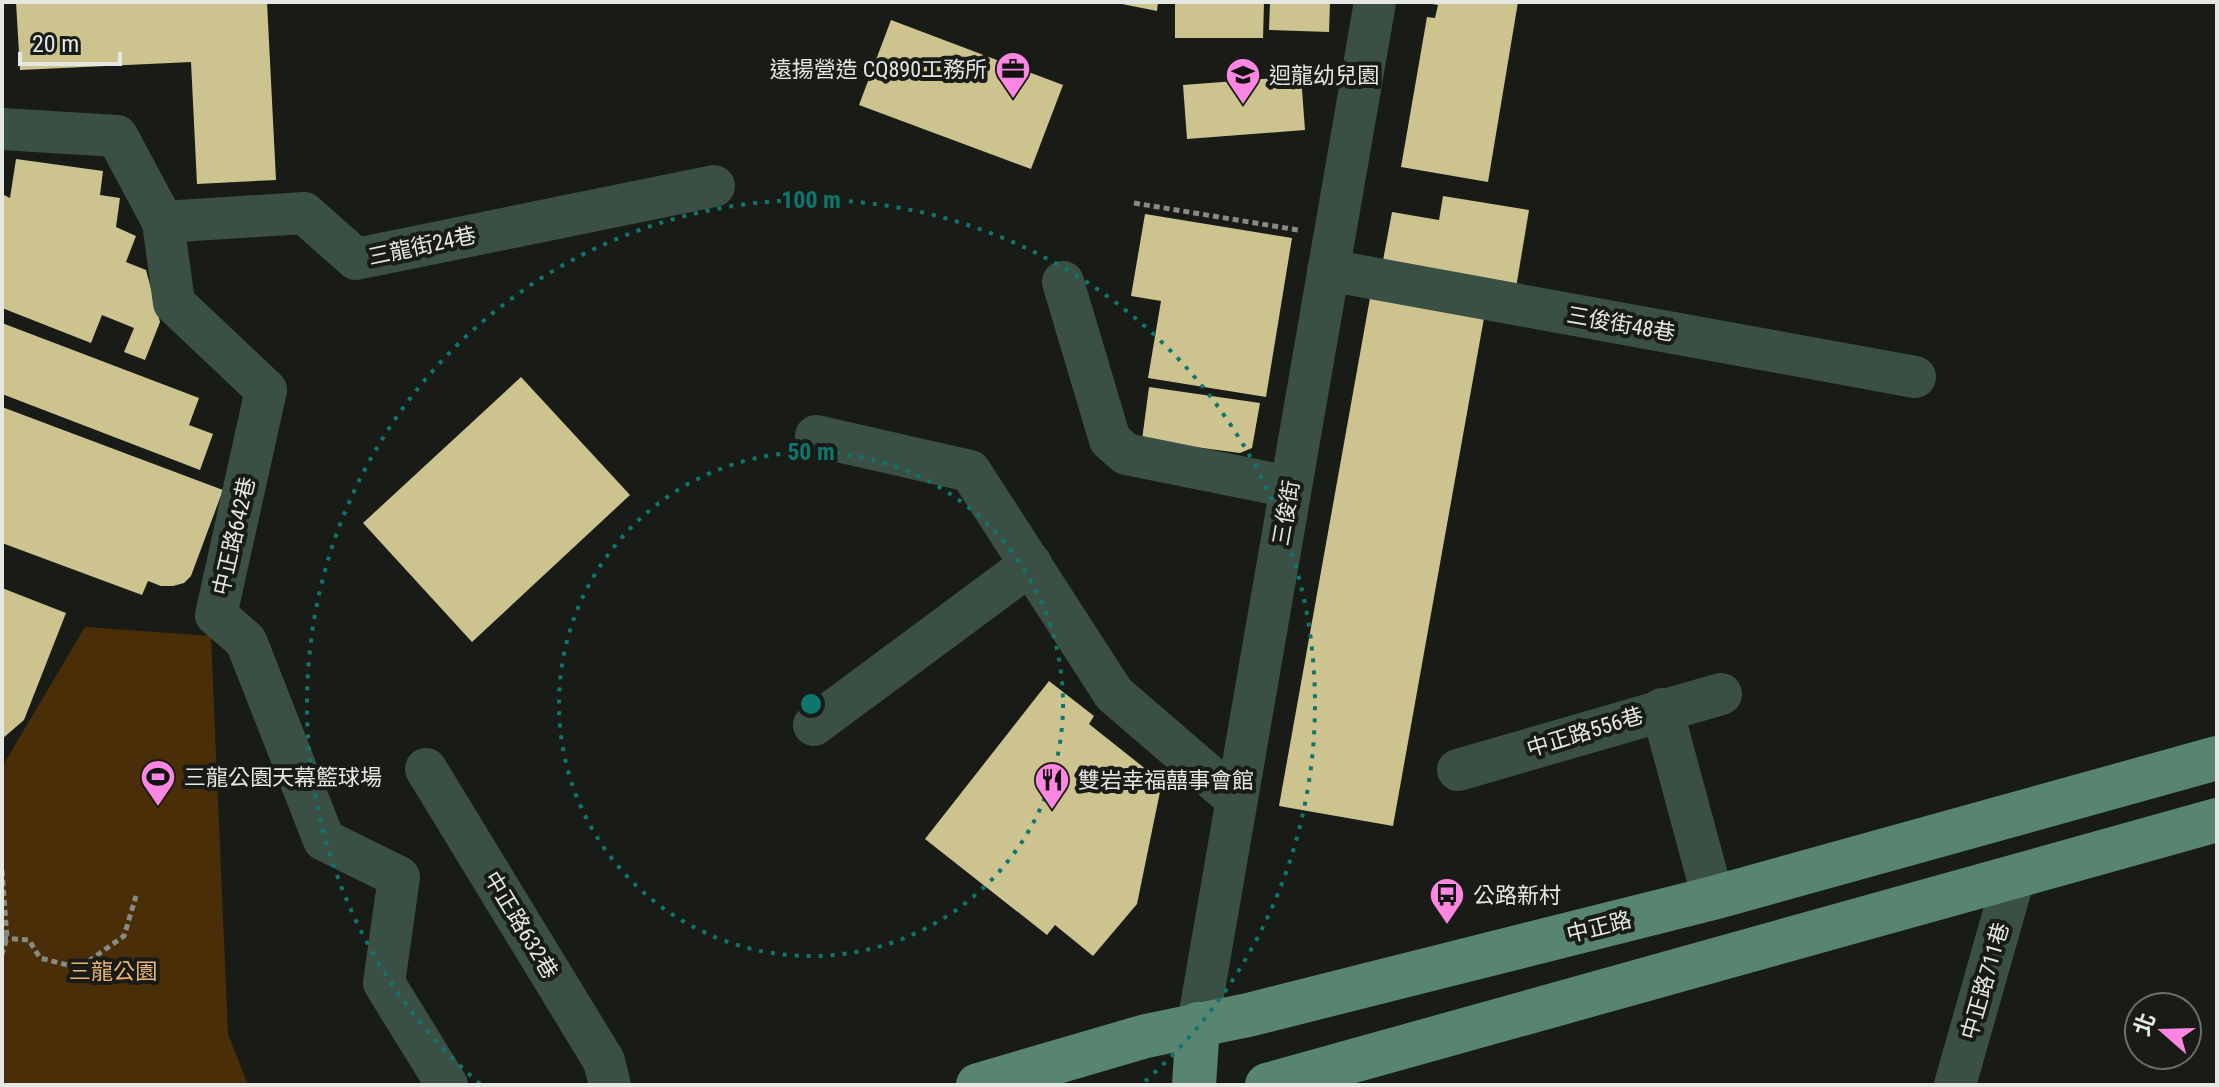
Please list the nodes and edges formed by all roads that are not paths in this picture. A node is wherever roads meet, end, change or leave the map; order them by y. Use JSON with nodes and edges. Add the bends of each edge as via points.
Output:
{"nodes":[{"id":1,"x":1375,"y":2,"type":"edge"},
{"id":2,"x":2,"y":129,"type":"edge"},
{"id":3,"x":714,"y":186,"type":"dead end"},
{"id":4,"x":163,"y":222,"type":"junction"},
{"id":5,"x":1331,"y":253,"type":"junction"},
{"id":6,"x":1063,"y":282,"type":"dead end"},
{"id":7,"x":1915,"y":377,"type":"dead end"},
{"id":8,"x":816,"y":436,"type":"dead end"},
{"id":9,"x":1290,"y":487,"type":"junction"},
{"id":10,"x":1031,"y":564,"type":"junction"},
{"id":11,"x":1721,"y":694,"type":"dead end"},
{"id":12,"x":1662,"y":709,"type":"junction"},
{"id":13,"x":814,"y":725,"type":"dead end"},
{"id":14,"x":2217,"y":758,"type":"edge"},
{"id":15,"x":426,"y":769,"type":"dead end"},
{"id":16,"x":1458,"y":770,"type":"dead end"},
{"id":17,"x":1236,"y":799,"type":"junction"},
{"id":18,"x":2217,"y":820,"type":"edge"},
{"id":19,"x":2014,"y":877,"type":"junction"},
{"id":20,"x":1713,"y":898,"type":"junction"},
{"id":21,"x":1198,"y":1024,"type":"junction"},
{"id":22,"x":447,"y":1085,"type":"edge"},
{"id":23,"x":610,"y":1085,"type":"edge"},
{"id":24,"x":978,"y":1085,"type":"edge"},
{"id":25,"x":1194,"y":1085,"type":"edge"},
{"id":26,"x":1267,"y":1085,"type":"edge"},
{"id":27,"x":1955,"y":1085,"type":"edge"}],
"edges":[{"from":1,"to":5,"type":"street","name":"三俊街"},
{"from":2,"to":4,"type":"street","via":[[117,136]]},
{"from":3,"to":4,"type":"street","name":"三龍街24巷","via":[[356,259],[304,213]]},
{"from":4,"to":22,"type":"street","name":"中正路642巷","via":[[174,303],[266,390],[216,615],[246,641],[324,840],[399,877],[384,983]]},
{"from":5,"to":7,"type":"street","name":"三俊街48巷"},
{"from":5,"to":9,"type":"street","name":"三俊街"},
{"from":6,"to":9,"type":"street","via":[[1110,440],[1126,454]]},
{"from":8,"to":10,"type":"street","via":[[970,471]]},
{"from":9,"to":17,"type":"street","name":"三俊街"},
{"from":10,"to":13,"type":"street"},
{"from":10,"to":17,"type":"street","via":[[1114,694]]},
{"from":11,"to":12,"type":"street"},
{"from":12,"to":16,"type":"street","name":"中正路556巷"},
{"from":12,"to":20,"type":"street","name":"中正路556巷"},
{"from":14,"to":20,"type":"main road","name":"中正路"},
{"from":15,"to":23,"type":"street","name":"中正路632巷","via":[[604,1061]]},
{"from":17,"to":21,"type":"street","name":"三俊街"},
{"from":18,"to":19,"type":"main road"},
{"from":19,"to":26,"type":"main road"},
{"from":19,"to":27,"type":"street","name":"中正路711巷"},
{"from":20,"to":21,"type":"main road","name":"中正路"},
{"from":21,"to":24,"type":"main road","name":"中正路"},
{"from":21,"to":25,"type":"main road"}]}
